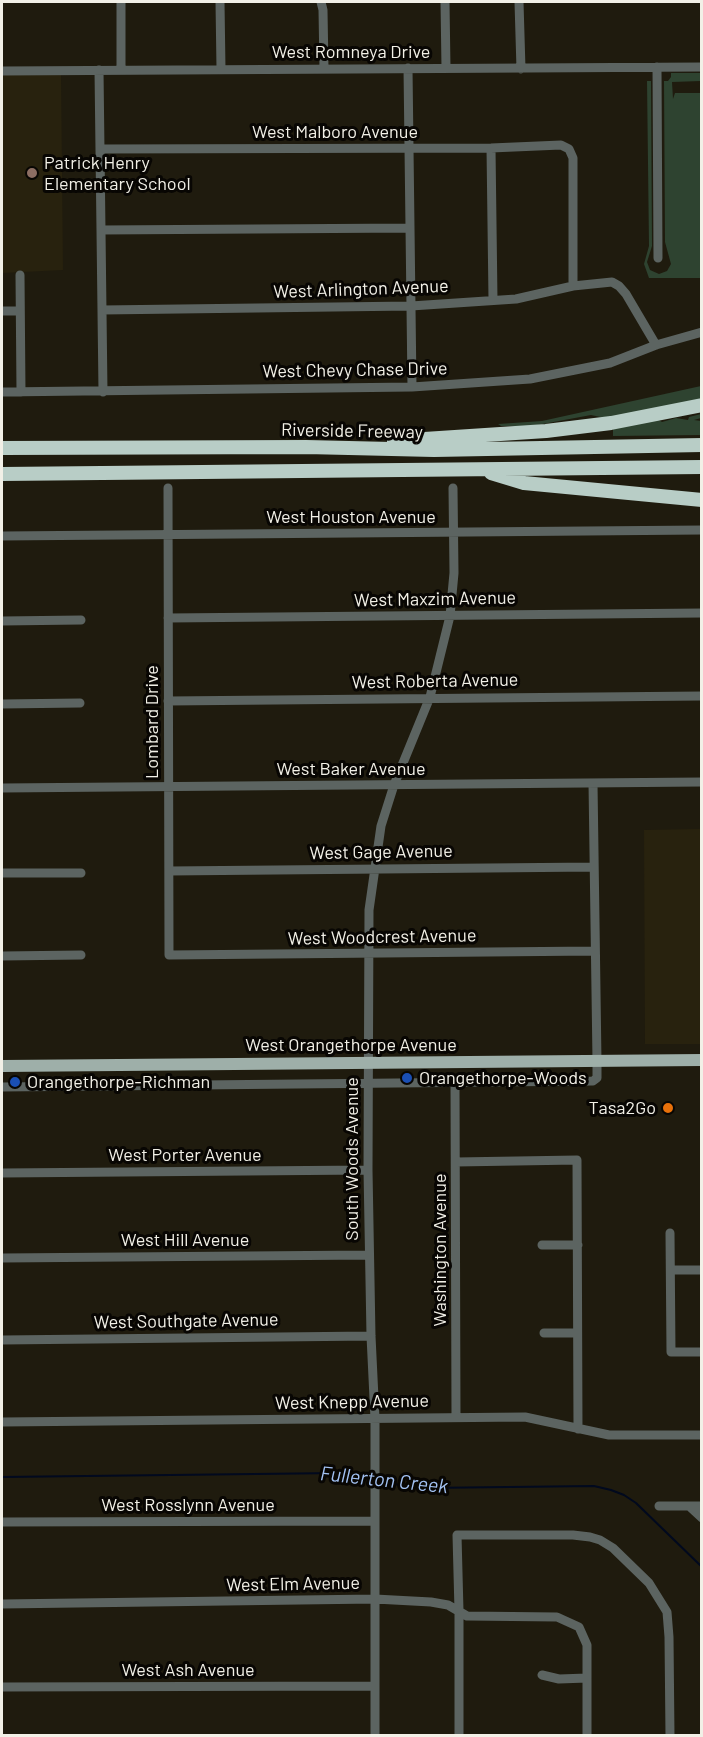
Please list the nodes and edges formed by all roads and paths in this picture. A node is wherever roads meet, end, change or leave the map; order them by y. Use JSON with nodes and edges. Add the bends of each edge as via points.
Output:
{"nodes":[{"id":1,"x":121,"y":2,"type":"edge"},
{"id":2,"x":220,"y":2,"type":"edge"},
{"id":3,"x":321,"y":2,"type":"edge"},
{"id":4,"x":445,"y":2,"type":"edge"},
{"id":5,"x":519,"y":2,"type":"edge"},
{"id":6,"x":657,"y":67,"type":"junction"},
{"id":7,"x":702,"y":67,"type":"edge"},
{"id":8,"x":408,"y":68,"type":"junction"},
{"id":9,"x":446,"y":68,"type":"junction"},
{"id":10,"x":221,"y":69,"type":"junction"},
{"id":11,"x":324,"y":69,"type":"junction"},
{"id":12,"x":521,"y":69,"type":"junction"},
{"id":13,"x":99,"y":70,"type":"junction"},
{"id":14,"x":121,"y":70,"type":"junction"},
{"id":15,"x":2,"y":71,"type":"edge"},
{"id":16,"x":410,"y":148,"type":"junction"},
{"id":17,"x":491,"y":148,"type":"junction"},
{"id":18,"x":100,"y":149,"type":"junction"},
{"id":19,"x":410,"y":228,"type":"junction"},
{"id":20,"x":101,"y":230,"type":"junction"},
{"id":21,"x":658,"y":258,"type":"dead end"},
{"id":22,"x":20,"y":275,"type":"dead end"},
{"id":23,"x":573,"y":286,"type":"junction"},
{"id":24,"x":494,"y":300,"type":"junction"},
{"id":25,"x":411,"y":306,"type":"junction"},
{"id":26,"x":102,"y":310,"type":"junction"},
{"id":27,"x":2,"y":311,"type":"edge"},
{"id":28,"x":20,"y":311,"type":"junction"},
{"id":29,"x":702,"y":332,"type":"edge"},
{"id":30,"x":656,"y":345,"type":"junction"},
{"id":31,"x":412,"y":387,"type":"junction"},
{"id":32,"x":2,"y":392,"type":"edge"},
{"id":33,"x":21,"y":392,"type":"junction"},
{"id":34,"x":103,"y":392,"type":"junction"},
{"id":35,"x":702,"y":405,"type":"edge"},
{"id":36,"x":702,"y":445,"type":"edge"},
{"id":37,"x":306,"y":447,"type":"junction"},
{"id":38,"x":2,"y":448,"type":"edge"},
{"id":39,"x":702,"y":468,"type":"edge"},
{"id":40,"x":481,"y":469,"type":"junction"},
{"id":41,"x":2,"y":474,"type":"edge"},
{"id":42,"x":168,"y":488,"type":"dead end"},
{"id":43,"x":453,"y":488,"type":"dead end"},
{"id":44,"x":702,"y":501,"type":"edge"},
{"id":45,"x":702,"y":530,"type":"edge"},
{"id":46,"x":454,"y":533,"type":"junction"},
{"id":47,"x":168,"y":535,"type":"junction"},
{"id":48,"x":2,"y":536,"type":"edge"},
{"id":49,"x":702,"y":613,"type":"edge"},
{"id":50,"x":450,"y":615,"type":"junction"},
{"id":51,"x":168,"y":618,"type":"junction"},
{"id":52,"x":81,"y":620,"type":"dead end"},
{"id":53,"x":2,"y":621,"type":"edge"},
{"id":54,"x":702,"y":696,"type":"edge"},
{"id":55,"x":430,"y":697,"type":"junction"},
{"id":56,"x":168,"y":701,"type":"junction"},
{"id":57,"x":80,"y":703,"type":"dead end"},
{"id":58,"x":2,"y":704,"type":"edge"},
{"id":59,"x":702,"y":782,"type":"edge"},
{"id":60,"x":593,"y":783,"type":"junction"},
{"id":61,"x":394,"y":785,"type":"junction"},
{"id":62,"x":168,"y":787,"type":"junction"},
{"id":63,"x":2,"y":788,"type":"edge"},
{"id":64,"x":594,"y":867,"type":"junction"},
{"id":65,"x":375,"y":869,"type":"junction"},
{"id":66,"x":169,"y":871,"type":"junction"},
{"id":67,"x":2,"y":873,"type":"edge"},
{"id":68,"x":81,"y":873,"type":"dead end"},
{"id":69,"x":595,"y":951,"type":"junction"},
{"id":70,"x":369,"y":953,"type":"junction"},
{"id":71,"x":169,"y":955,"type":"joint"},
{"id":72,"x":2,"y":956,"type":"edge"},
{"id":73,"x":81,"y":956,"type":"dead end"},
{"id":74,"x":702,"y":1060,"type":"edge"},
{"id":75,"x":597,"y":1062,"type":"junction"},
{"id":76,"x":369,"y":1063,"type":"junction"},
{"id":77,"x":2,"y":1066,"type":"edge"},
{"id":78,"x":455,"y":1082,"type":"junction"},
{"id":79,"x":369,"y":1083,"type":"junction"},
{"id":80,"x":2,"y":1087,"type":"edge"},
{"id":81,"x":456,"y":1162,"type":"junction"},
{"id":82,"x":368,"y":1170,"type":"junction"},
{"id":83,"x":2,"y":1173,"type":"edge"},
{"id":84,"x":670,"y":1233,"type":"dead end"},
{"id":85,"x":542,"y":1245,"type":"dead end"},
{"id":86,"x":578,"y":1245,"type":"junction"},
{"id":87,"x":369,"y":1255,"type":"junction"},
{"id":88,"x":2,"y":1258,"type":"edge"},
{"id":89,"x":670,"y":1270,"type":"junction"},
{"id":90,"x":702,"y":1270,"type":"edge"},
{"id":91,"x":544,"y":1333,"type":"dead end"},
{"id":92,"x":577,"y":1333,"type":"junction"},
{"id":93,"x":371,"y":1336,"type":"junction"},
{"id":94,"x":2,"y":1340,"type":"edge"},
{"id":95,"x":702,"y":1352,"type":"edge"},
{"id":96,"x":456,"y":1417,"type":"junction"},
{"id":97,"x":375,"y":1419,"type":"junction"},
{"id":98,"x":2,"y":1422,"type":"edge"},
{"id":99,"x":578,"y":1429,"type":"junction"},
{"id":100,"x":702,"y":1435,"type":"edge"},
{"id":101,"x":659,"y":1506,"type":"dead end"},
{"id":102,"x":689,"y":1506,"type":"junction"},
{"id":103,"x":702,"y":1506,"type":"edge"},
{"id":104,"x":702,"y":1518,"type":"edge"},
{"id":105,"x":374,"y":1521,"type":"junction"},
{"id":106,"x":2,"y":1522,"type":"edge"},
{"id":107,"x":375,"y":1599,"type":"junction"},
{"id":108,"x":2,"y":1604,"type":"edge"},
{"id":109,"x":459,"y":1611,"type":"junction"},
{"id":110,"x":542,"y":1675,"type":"dead end"},
{"id":111,"x":587,"y":1678,"type":"junction"},
{"id":112,"x":374,"y":1686,"type":"junction"},
{"id":113,"x":2,"y":1687,"type":"edge"},
{"id":114,"x":375,"y":1736,"type":"edge"},
{"id":115,"x":459,"y":1736,"type":"edge"},
{"id":116,"x":587,"y":1736,"type":"edge"},
{"id":117,"x":670,"y":1736,"type":"edge"}],
"edges":[{"from":1,"to":14,"type":"street"},
{"from":2,"to":10,"type":"street"},
{"from":3,"to":11,"type":"street"},
{"from":4,"to":9,"type":"street"},
{"from":5,"to":12,"type":"street"},
{"from":6,"to":7,"type":"street","name":"West Romneya Drive"},
{"from":6,"to":12,"type":"street","name":"West Romneya Drive"},
{"from":6,"to":21,"type":"street"},
{"from":8,"to":9,"type":"street","name":"West Romneya Drive"},
{"from":8,"to":11,"type":"street","name":"West Romneya Drive"},
{"from":8,"to":16,"type":"street"},
{"from":9,"to":12,"type":"street","name":"West Romneya Drive"},
{"from":10,"to":11,"type":"street","name":"West Romneya Drive"},
{"from":10,"to":14,"type":"street","name":"West Romneya Drive"},
{"from":13,"to":14,"type":"street","name":"West Romneya Drive"},
{"from":13,"to":15,"type":"street","name":"West Romneya Drive"},
{"from":13,"to":18,"type":"street"},
{"from":16,"to":17,"type":"street","name":"West Malboro Avenue"},
{"from":16,"to":18,"type":"street","name":"West Malboro Avenue"},
{"from":16,"to":19,"type":"street"},
{"from":17,"to":23,"type":"street","name":"West Malboro Avenue","via":[[561,145],[569,149],[573,158]]},
{"from":17,"to":24,"type":"street"},
{"from":18,"to":20,"type":"street"},
{"from":19,"to":20,"type":"street"},
{"from":19,"to":25,"type":"street"},
{"from":20,"to":26,"type":"street"},
{"from":22,"to":28,"type":"street"},
{"from":23,"to":24,"type":"street","name":"West Arlington Avenue"},
{"from":23,"to":30,"type":"street","name":"West Arlington Avenue","via":[[612,282],[619,286]]},
{"from":24,"to":25,"type":"street","name":"West Arlington Avenue"},
{"from":25,"to":26,"type":"street","name":"West Arlington Avenue"},
{"from":25,"to":31,"type":"street"},
{"from":26,"to":34,"type":"street"},
{"from":27,"to":28,"type":"street"},
{"from":28,"to":33,"type":"street"},
{"from":29,"to":30,"type":"street","name":"West Chevy Chase Drive"},
{"from":30,"to":31,"type":"street","name":"West Chevy Chase Drive","via":[[610,363],[530,379]]},
{"from":31,"to":34,"type":"street","name":"West Chevy Chase Drive"},
{"from":32,"to":33,"type":"street","name":"West Chevy Chase Drive"},
{"from":33,"to":34,"type":"street","name":"West Chevy Chase Drive"},
{"from":35,"to":37,"type":"highway","via":[[546,431]]},
{"from":36,"to":37,"type":"highway","name":"Riverside Freeway","via":[[434,450]]},
{"from":37,"to":38,"type":"highway","name":"Riverside Freeway"},
{"from":39,"to":40,"type":"highway","name":"Riverside Freeway"},
{"from":40,"to":41,"type":"highway","name":"Riverside Freeway"},
{"from":40,"to":44,"type":"highway","via":[[524,483]]},
{"from":42,"to":47,"type":"street","name":"Lombard Drive"},
{"from":43,"to":46,"type":"street","name":"South Woods Avenue"},
{"from":45,"to":46,"type":"street","name":"West Houston Avenue"},
{"from":46,"to":47,"type":"street","name":"West Houston Avenue"},
{"from":46,"to":50,"type":"street","name":"South Woods Avenue"},
{"from":47,"to":48,"type":"street","name":"West Houston Avenue"},
{"from":47,"to":51,"type":"street","name":"Lombard Drive"},
{"from":49,"to":50,"type":"street","name":"West Maxzim Avenue"},
{"from":50,"to":51,"type":"street","name":"West Maxzim Avenue"},
{"from":50,"to":55,"type":"street","name":"South Woods Avenue"},
{"from":51,"to":56,"type":"street","name":"Lombard Drive"},
{"from":52,"to":53,"type":"street"},
{"from":54,"to":55,"type":"street","name":"West Roberta Avenue"},
{"from":55,"to":56,"type":"street","name":"West Roberta Avenue"},
{"from":55,"to":61,"type":"street","name":"South Woods Avenue"},
{"from":56,"to":62,"type":"street","name":"Lombard Drive"},
{"from":57,"to":58,"type":"street"},
{"from":59,"to":60,"type":"street","name":"West Baker Avenue"},
{"from":60,"to":61,"type":"street","name":"West Baker Avenue"},
{"from":60,"to":64,"type":"street"},
{"from":61,"to":62,"type":"street","name":"West Baker Avenue"},
{"from":61,"to":65,"type":"street","name":"South Woods Avenue","via":[[381,826]]},
{"from":62,"to":63,"type":"street","name":"West Baker Avenue"},
{"from":62,"to":66,"type":"street","name":"Lombard Drive"},
{"from":64,"to":65,"type":"street","name":"West Gage Avenue"},
{"from":64,"to":69,"type":"street"},
{"from":65,"to":66,"type":"street","name":"West Gage Avenue"},
{"from":65,"to":70,"type":"street","name":"South Woods Avenue","via":[[369,910]]},
{"from":66,"to":71,"type":"street","name":"Lombard Drive"},
{"from":67,"to":68,"type":"street"},
{"from":69,"to":70,"type":"street","name":"West Woodcrest Avenue"},
{"from":69,"to":75,"type":"street"},
{"from":70,"to":71,"type":"street","name":"West Woodcrest Avenue"},
{"from":70,"to":76,"type":"street","name":"South Woods Avenue"},
{"from":72,"to":73,"type":"street"},
{"from":74,"to":75,"type":"main road","name":"West Orangethorpe Avenue"},
{"from":75,"to":76,"type":"main road","name":"West Orangethorpe Avenue"},
{"from":75,"to":78,"type":"street","via":[[597,1078],[593,1081]]},
{"from":76,"to":77,"type":"main road","name":"West Orangethorpe Avenue"},
{"from":76,"to":79,"type":"street","name":"South Woods Avenue"},
{"from":78,"to":79,"type":"street"},
{"from":78,"to":81,"type":"street","name":"Washington Avenue"},
{"from":79,"to":80,"type":"street"},
{"from":79,"to":82,"type":"street","name":"South Woods Avenue"},
{"from":81,"to":86,"type":"street","via":[[577,1160]]},
{"from":81,"to":96,"type":"street","name":"Washington Avenue"},
{"from":82,"to":83,"type":"street","name":"West Porter Avenue"},
{"from":82,"to":87,"type":"street","name":"South Woods Avenue"},
{"from":84,"to":89,"type":"street"},
{"from":85,"to":86,"type":"street"},
{"from":86,"to":92,"type":"street"},
{"from":87,"to":88,"type":"street","name":"West Hill Avenue"},
{"from":87,"to":93,"type":"street","name":"South Woods Avenue"},
{"from":89,"to":90,"type":"street"},
{"from":89,"to":95,"type":"street","via":[[671,1352]]},
{"from":91,"to":92,"type":"street"},
{"from":92,"to":99,"type":"street"},
{"from":93,"to":94,"type":"street","name":"West Southgate Avenue"},
{"from":93,"to":97,"type":"street","name":"South Woods Avenue"},
{"from":96,"to":97,"type":"street","name":"West Knepp Avenue"},
{"from":96,"to":99,"type":"street","name":"West Knepp Avenue","via":[[525,1417]]},
{"from":97,"to":98,"type":"street","name":"West Knepp Avenue"},
{"from":97,"to":105,"type":"street","name":"South Woods Avenue"},
{"from":99,"to":100,"type":"street","name":"West Knepp Avenue","via":[[609,1435]]},
{"from":101,"to":102,"type":"street"},
{"from":102,"to":103,"type":"street"},
{"from":102,"to":104,"type":"street"},
{"from":105,"to":106,"type":"street","name":"West Rosslynn Avenue"},
{"from":105,"to":107,"type":"street","name":"South Woods Avenue"},
{"from":107,"to":108,"type":"street","name":"West Elm Avenue"},
{"from":107,"to":109,"type":"street","name":"West Elm Avenue","via":[[431,1602]]},
{"from":107,"to":112,"type":"street","name":"South Woods Avenue"},
{"from":109,"to":111,"type":"street","name":"West Elm Avenue","via":[[468,1616],[557,1617],[579,1627],[587,1645]]},
{"from":109,"to":115,"type":"street"},
{"from":109,"to":117,"type":"street","via":[[457,1536],[573,1535],[600,1540],[649,1583],[667,1612]]},
{"from":110,"to":111,"type":"street"},
{"from":111,"to":116,"type":"street"},
{"from":112,"to":113,"type":"street","name":"West Ash Avenue"},
{"from":112,"to":114,"type":"street","name":"South Woods Avenue"}]}
